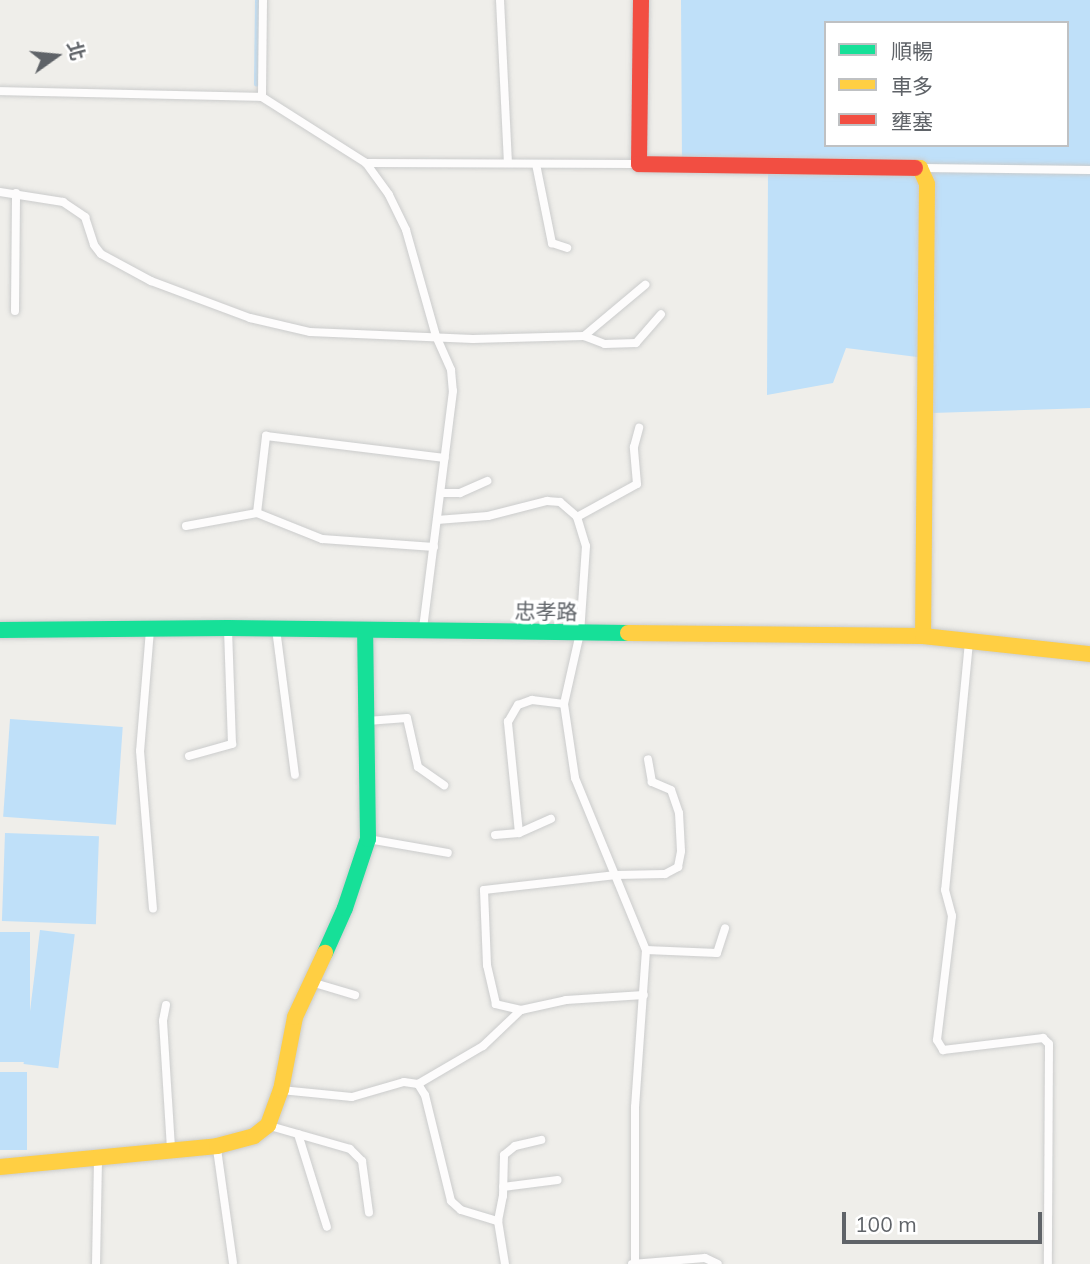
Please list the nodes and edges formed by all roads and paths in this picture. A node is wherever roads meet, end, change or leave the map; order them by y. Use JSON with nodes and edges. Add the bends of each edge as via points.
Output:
{"nodes":[{"id":1,"x":263,"y":0,"type":"edge"},
{"id":2,"x":500,"y":0,"type":"edge"},
{"id":3,"x":640,"y":0,"type":"edge"},
{"id":4,"x":0,"y":91,"type":"edge"},
{"id":5,"x":262,"y":97,"type":"junction"},
{"id":6,"x":366,"y":163,"type":"junction"},
{"id":7,"x":508,"y":163,"type":"junction"},
{"id":8,"x":536,"y":164,"type":"junction"},
{"id":9,"x":639,"y":164,"type":"junction"},
{"id":10,"x":920,"y":168,"type":"junction"},
{"id":11,"x":1090,"y":170,"type":"edge"},
{"id":12,"x":0,"y":192,"type":"edge"},
{"id":13,"x":16,"y":193,"type":"junction"},
{"id":14,"x":566,"y":248,"type":"dead end"},
{"id":15,"x":645,"y":285,"type":"dead end"},
{"id":16,"x":15,"y":311,"type":"dead end"},
{"id":17,"x":661,"y":314,"type":"dead end"},
{"id":18,"x":436,"y":336,"type":"junction"},
{"id":19,"x":584,"y":336,"type":"junction"},
{"id":20,"x":639,"y":428,"type":"dead end"},
{"id":21,"x":445,"y":458,"type":"junction"},
{"id":22,"x":487,"y":481,"type":"dead end"},
{"id":23,"x":441,"y":493,"type":"junction"},
{"id":24,"x":257,"y":513,"type":"junction"},
{"id":25,"x":577,"y":517,"type":"junction"},
{"id":26,"x":437,"y":520,"type":"junction"},
{"id":27,"x":186,"y":526,"type":"dead end"},
{"id":28,"x":434,"y":548,"type":"junction"},
{"id":29,"x":228,"y":628,"type":"junction"},
{"id":30,"x":276,"y":629,"type":"junction"},
{"id":31,"x":0,"y":630,"type":"edge"},
{"id":32,"x":150,"y":630,"type":"junction"},
{"id":33,"x":365,"y":630,"type":"junction"},
{"id":34,"x":422,"y":631,"type":"junction"},
{"id":35,"x":580,"y":633,"type":"junction"},
{"id":36,"x":923,"y":636,"type":"junction"},
{"id":37,"x":969,"y":640,"type":"junction"},
{"id":38,"x":1090,"y":654,"type":"edge"},
{"id":39,"x":564,"y":704,"type":"junction"},
{"id":40,"x":367,"y":721,"type":"junction"},
{"id":41,"x":189,"y":756,"type":"dead end"},
{"id":42,"x":648,"y":759,"type":"dead end"},
{"id":43,"x":295,"y":775,"type":"dead end"},
{"id":44,"x":444,"y":785,"type":"dead end"},
{"id":45,"x":551,"y":818,"type":"dead end"},
{"id":46,"x":519,"y":833,"type":"junction"},
{"id":47,"x":495,"y":835,"type":"dead end"},
{"id":48,"x":369,"y":839,"type":"junction"},
{"id":49,"x":448,"y":853,"type":"dead end"},
{"id":50,"x":616,"y":875,"type":"junction"},
{"id":51,"x":153,"y":908,"type":"dead end"},
{"id":52,"x":725,"y":928,"type":"dead end"},
{"id":53,"x":646,"y":950,"type":"junction"},
{"id":54,"x":311,"y":982,"type":"junction"},
{"id":55,"x":355,"y":995,"type":"dead end"},
{"id":56,"x":644,"y":995,"type":"junction"},
{"id":57,"x":166,"y":1005,"type":"dead end"},
{"id":58,"x":521,"y":1010,"type":"junction"},
{"id":59,"x":418,"y":1084,"type":"junction"},
{"id":60,"x":281,"y":1090,"type":"junction"},
{"id":61,"x":268,"y":1125,"type":"junction"},
{"id":62,"x":298,"y":1134,"type":"junction"},
{"id":63,"x":541,"y":1140,"type":"dead end"},
{"id":64,"x":216,"y":1146,"type":"junction"},
{"id":65,"x":171,"y":1149,"type":"junction"},
{"id":66,"x":98,"y":1157,"type":"junction"},
{"id":67,"x":0,"y":1167,"type":"edge"},
{"id":68,"x":558,"y":1180,"type":"dead end"},
{"id":69,"x":503,"y":1187,"type":"junction"},
{"id":70,"x":369,"y":1213,"type":"dead end"},
{"id":71,"x":498,"y":1221,"type":"junction"},
{"id":72,"x":327,"y":1227,"type":"dead end"},
{"id":73,"x":233,"y":1263,"type":"edge"},
{"id":74,"x":96,"y":1264,"type":"edge"},
{"id":75,"x":505,"y":1264,"type":"edge"},
{"id":76,"x":633,"y":1264,"type":"edge"},
{"id":77,"x":718,"y":1264,"type":"edge"},
{"id":78,"x":1048,"y":1264,"type":"edge"}],
"edges":[{"from":1,"to":5,"type":"lane"},
{"from":2,"to":7,"type":"lane"},
{"from":3,"to":9,"type":"street"},
{"from":4,"to":5,"type":"lane"},
{"from":5,"to":6,"type":"lane"},
{"from":6,"to":7,"type":"lane"},
{"from":6,"to":18,"type":"lane","via":[[406,230]]},
{"from":7,"to":8,"type":"lane"},
{"from":8,"to":9,"type":"lane"},
{"from":8,"to":14,"type":"lane","via":[[552,243]]},
{"from":9,"to":10,"type":"street"},
{"from":10,"to":11,"type":"lane"},
{"from":10,"to":36,"type":"street","via":[[927,184]]},
{"from":12,"to":13,"type":"lane"},
{"from":13,"to":16,"type":"lane"},
{"from":13,"to":18,"type":"lane","via":[[63,202],[85,217],[94,245],[110,260],[151,281],[250,318],[310,332]]},
{"from":15,"to":19,"type":"lane"},
{"from":17,"to":19,"type":"lane","via":[[636,343],[605,344]]},
{"from":18,"to":19,"type":"lane"},
{"from":18,"to":21,"type":"lane","via":[[451,370],[453,391]]},
{"from":20,"to":25,"type":"lane","via":[[634,447],[636,484]]},
{"from":21,"to":23,"type":"lane"},
{"from":21,"to":24,"type":"lane","via":[[266,436]]},
{"from":22,"to":23,"type":"lane","via":[[460,493]]},
{"from":23,"to":26,"type":"lane"},
{"from":24,"to":27,"type":"lane"},
{"from":24,"to":28,"type":"lane","via":[[322,539]]},
{"from":25,"to":26,"type":"lane","via":[[560,502],[547,501],[488,516]]},
{"from":25,"to":35,"type":"lane","via":[[586,546]]},
{"from":26,"to":28,"type":"lane"},
{"from":28,"to":34,"type":"lane"},
{"from":29,"to":30,"type":"street","name":"忠孝路"},
{"from":29,"to":32,"type":"street","name":"忠孝路"},
{"from":29,"to":41,"type":"lane","via":[[232,744]]},
{"from":30,"to":33,"type":"street","name":"忠孝路"},
{"from":30,"to":43,"type":"lane"},
{"from":31,"to":32,"type":"street","name":"忠孝路"},
{"from":32,"to":51,"type":"lane","via":[[140,751]]},
{"from":33,"to":34,"type":"street","name":"忠孝路"},
{"from":33,"to":40,"type":"street"},
{"from":34,"to":35,"type":"street","name":"忠孝路"},
{"from":35,"to":36,"type":"street","name":"忠孝路"},
{"from":35,"to":39,"type":"lane"},
{"from":36,"to":37,"type":"street","name":"忠孝路"},
{"from":37,"to":38,"type":"street","name":"忠孝路"},
{"from":37,"to":78,"type":"lane","via":[[945,890],[952,916],[937,1040],[943,1050],[1043,1038],[1049,1044]]},
{"from":39,"to":46,"type":"lane","via":[[532,700],[518,705],[508,722]]},
{"from":39,"to":50,"type":"lane","via":[[575,778]]},
{"from":40,"to":44,"type":"lane","via":[[407,718],[418,767]]},
{"from":40,"to":48,"type":"street"},
{"from":42,"to":50,"type":"lane","via":[[652,782],[671,790],[680,813],[678,867],[665,874]]},
{"from":45,"to":46,"type":"lane"},
{"from":46,"to":47,"type":"lane"},
{"from":48,"to":49,"type":"lane"},
{"from":48,"to":54,"type":"street","via":[[345,908]]},
{"from":50,"to":53,"type":"lane"},
{"from":50,"to":58,"type":"lane","via":[[484,890],[487,965],[496,1004]]},
{"from":52,"to":53,"type":"lane","via":[[717,953]]},
{"from":53,"to":56,"type":"lane"},
{"from":54,"to":55,"type":"lane"},
{"from":54,"to":60,"type":"street","via":[[295,1017]]},
{"from":56,"to":58,"type":"lane","via":[[566,1000]]},
{"from":56,"to":76,"type":"lane","via":[[635,1107]]},
{"from":57,"to":65,"type":"lane","via":[[163,1021]]},
{"from":58,"to":59,"type":"lane","via":[[483,1045]]},
{"from":59,"to":60,"type":"lane","via":[[404,1082],[352,1097]]},
{"from":59,"to":71,"type":"lane","via":[[425,1095],[454,1206]]},
{"from":60,"to":61,"type":"street"},
{"from":61,"to":62,"type":"lane"},
{"from":61,"to":64,"type":"street","via":[[254,1136]]},
{"from":62,"to":70,"type":"lane","via":[[350,1149],[362,1161]]},
{"from":62,"to":72,"type":"lane"},
{"from":63,"to":69,"type":"lane","via":[[515,1146],[504,1155]]},
{"from":64,"to":65,"type":"street"},
{"from":64,"to":73,"type":"lane"},
{"from":65,"to":66,"type":"street"},
{"from":66,"to":67,"type":"street"},
{"from":66,"to":74,"type":"lane"},
{"from":68,"to":69,"type":"lane"},
{"from":69,"to":71,"type":"lane"},
{"from":71,"to":75,"type":"lane"},
{"from":76,"to":77,"type":"lane","via":[[705,1258]]}]}
